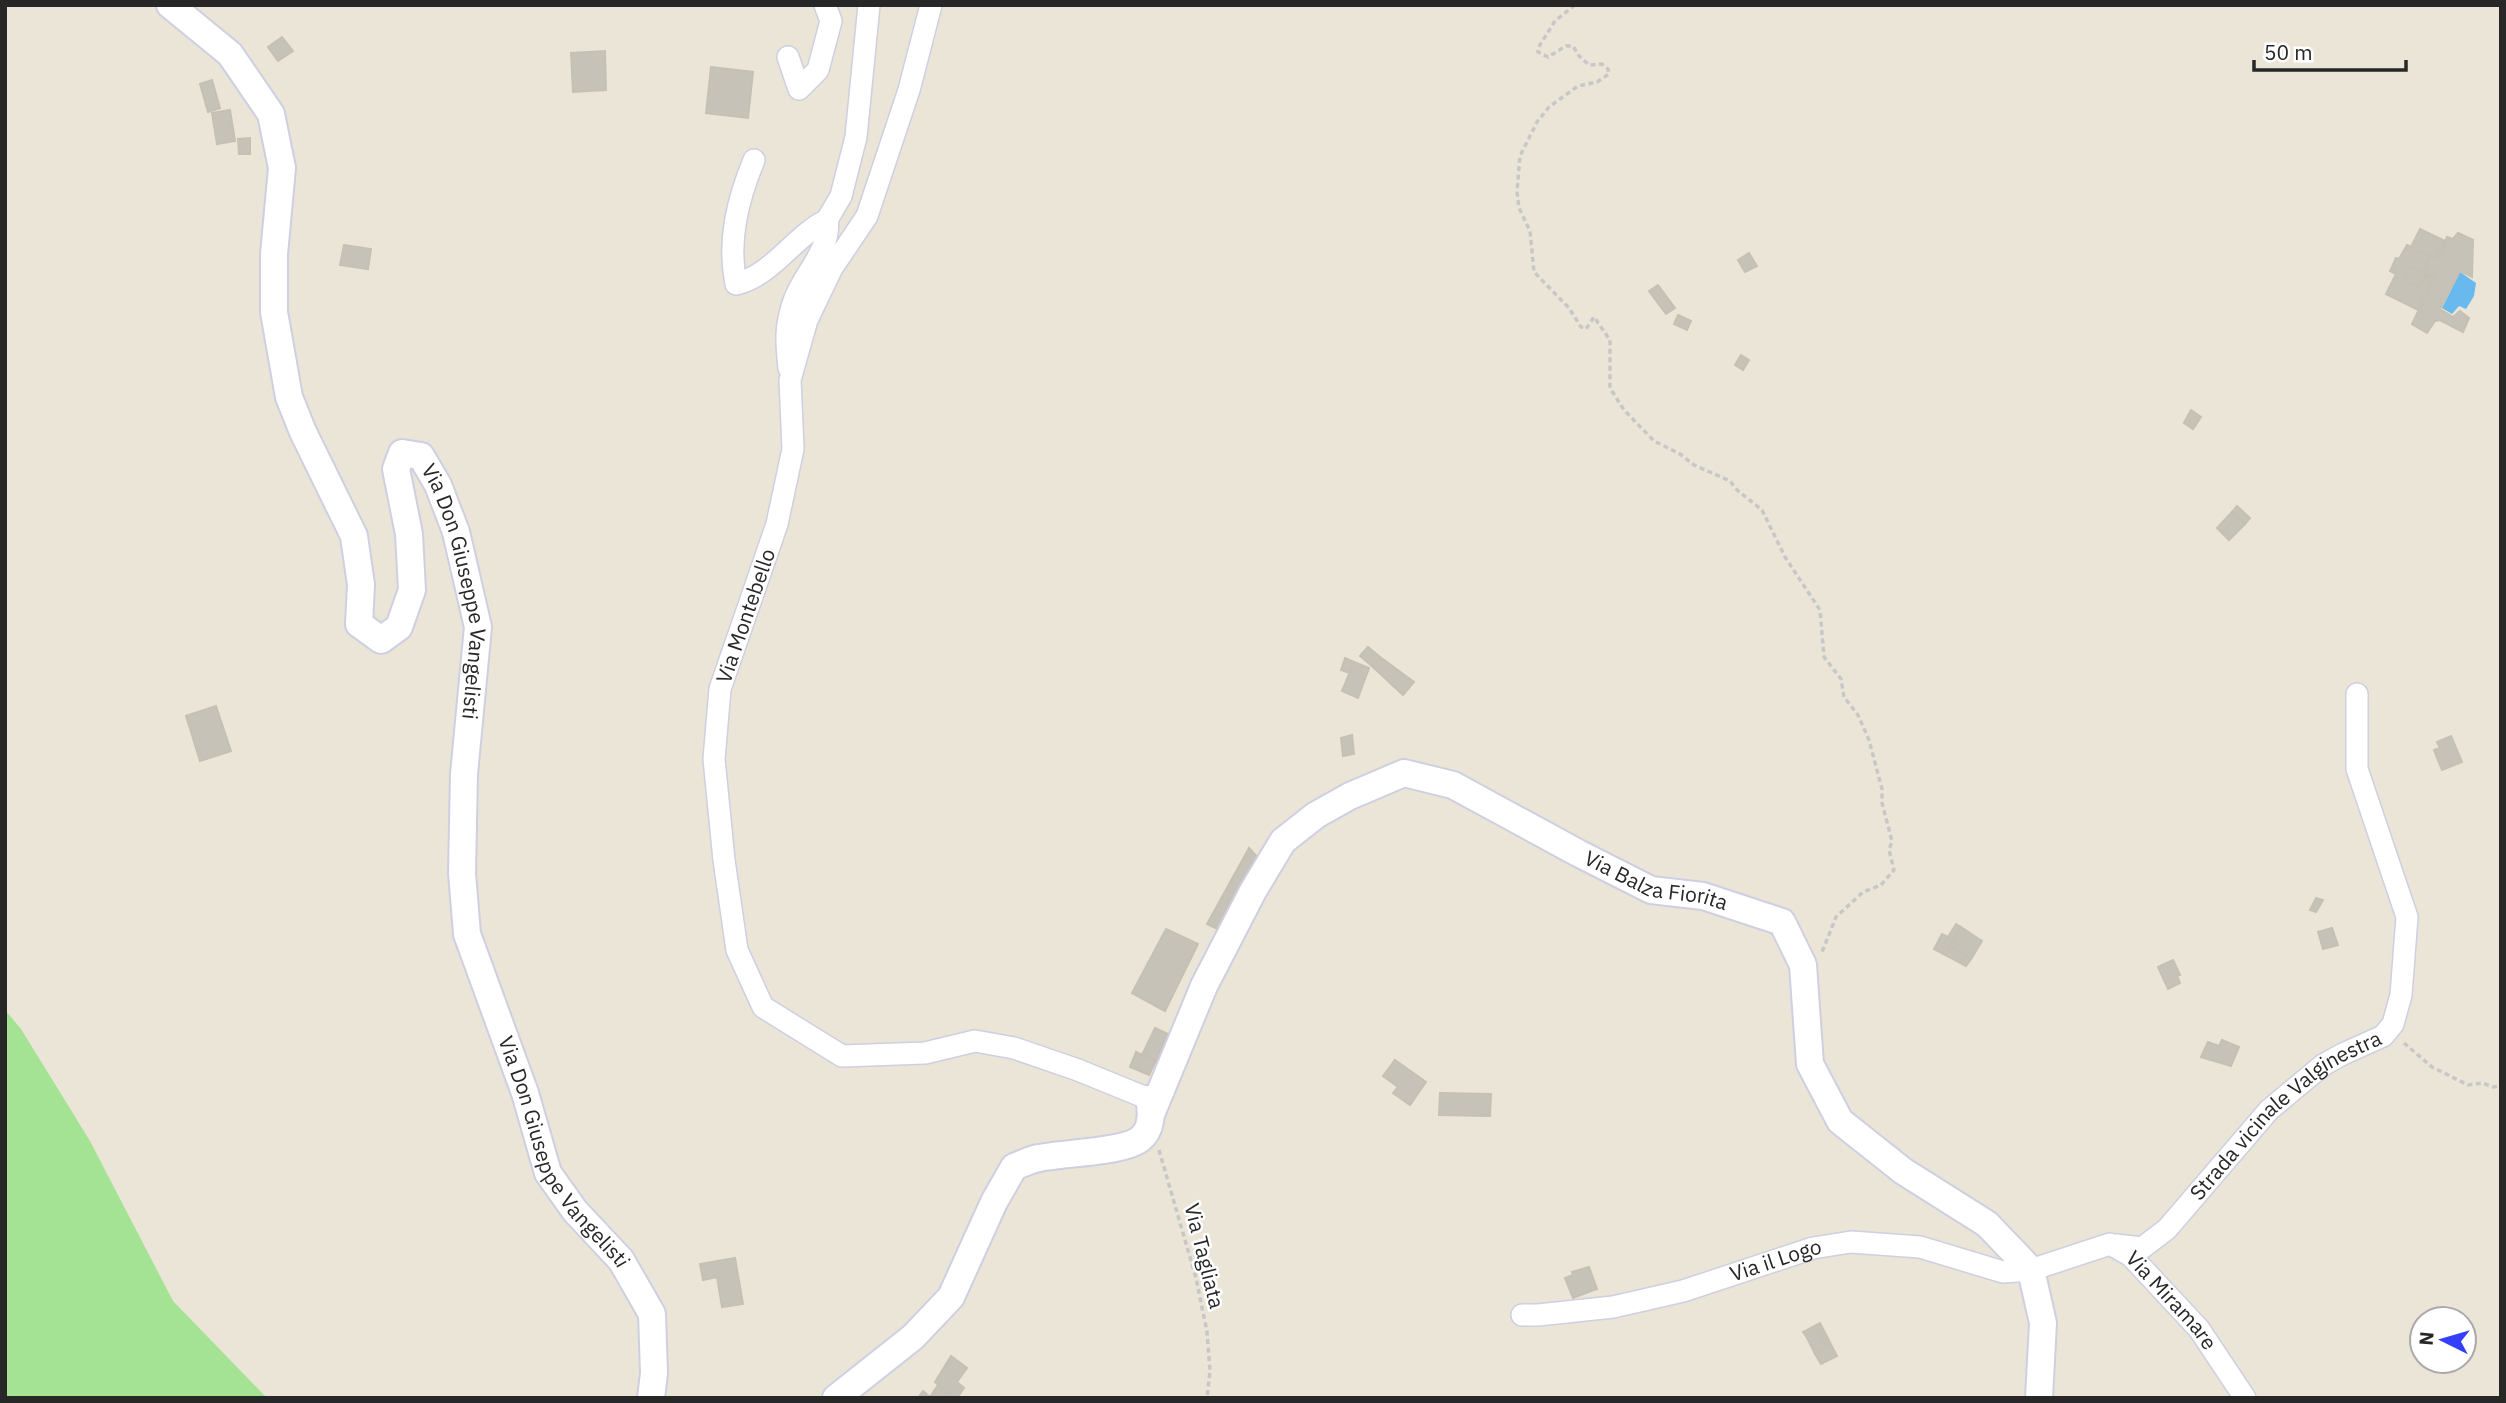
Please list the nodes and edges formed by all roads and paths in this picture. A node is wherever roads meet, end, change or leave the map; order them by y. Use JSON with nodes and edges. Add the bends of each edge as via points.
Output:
{"nodes":[{"id":1,"x":170,"y":5,"type":"edge"},
{"id":2,"x":825,"y":5,"type":"edge"},
{"id":3,"x":869,"y":5,"type":"edge"},
{"id":4,"x":930,"y":5,"type":"edge"},
{"id":5,"x":1576,"y":5,"type":"edge"},
{"id":6,"x":788,"y":57,"type":"dead end"},
{"id":7,"x":754,"y":160,"type":"dead end"},
{"id":8,"x":827,"y":220,"type":"junction"},
{"id":9,"x":790,"y":380,"type":"junction"},
{"id":10,"x":2357,"y":694,"type":"dead end"},
{"id":11,"x":1821,"y":955,"type":"dead end"},
{"id":12,"x":2388,"y":1032,"type":"junction"},
{"id":13,"x":2501,"y":1086,"type":"edge"},
{"id":14,"x":1150,"y":1112,"type":"junction"},
{"id":15,"x":2110,"y":1244,"type":"junction"},
{"id":16,"x":2031,"y":1270,"type":"junction"},
{"id":17,"x":1522,"y":1315,"type":"dead end"},
{"id":18,"x":651,"y":1398,"type":"edge"},
{"id":19,"x":836,"y":1398,"type":"edge"},
{"id":20,"x":1207,"y":1398,"type":"edge"},
{"id":21,"x":2039,"y":1398,"type":"edge"},
{"id":22,"x":2245,"y":1398,"type":"edge"}],
"edges":[{"from":1,"to":18,"type":"street","name":"Via Don Giuseppe Vangelisti","via":[[230,54],[271,114],[282,168],[274,312],[289,397],[354,536],[361,585],[359,624],[381,640],[399,627],[412,590],[409,534],[396,469],[402,453],[421,456],[456,532],[478,627],[464,774],[462,873],[467,933],[525,1093],[548,1173],[575,1211],[621,1260],[652,1314]]},
{"from":2,"to":6,"type":"street","via":[[831,21],[818,70],[799,89]]},
{"from":3,"to":8,"type":"street","via":[[856,137],[841,196]]},
{"from":4,"to":9,"type":"street","name":"Via Montebello","via":[[909,90],[867,216],[832,268],[807,320]]},
{"from":5,"to":11,"type":"path","via":[[1555,21],[1538,52],[1548,57],[1573,46],[1589,65],[1602,64],[1609,74],[1578,86],[1549,107],[1520,156],[1519,208],[1530,231],[1535,272],[1581,327],[1589,327],[1594,317],[1610,340],[1610,388],[1624,410],[1654,441],[1730,481],[1762,510],[1785,558],[1820,610],[1824,657],[1841,678],[1844,697],[1869,740],[1892,841],[1889,850],[1894,870],[1836,917]]},
{"from":7,"to":8,"type":"street","via":[[733,233],[736,284],[762,272],[810,228]]},
{"from":8,"to":9,"type":"street","via":[[830,233],[795,298],[785,334]]},
{"from":9,"to":14,"type":"street","name":"Via Montebello","via":[[793,449],[777,524],[720,689],[714,759],[737,950],[763,1007],[842,1056],[925,1053],[975,1041],[1014,1048],[1078,1070]]},
{"from":10,"to":12,"type":"street","name":"Strada vicinale Valginestra","via":[[2357,769],[2407,917],[2401,995]]},
{"from":12,"to":13,"type":"path","via":[[2432,1067],[2468,1085]]},
{"from":12,"to":15,"type":"street","name":"Strada vicinale Valginestra","via":[[2323,1065],[2269,1111],[2167,1229],[2142,1248]]},
{"from":14,"to":16,"type":"street","name":"Via Balza Fiorita","via":[[1204,985],[1283,841],[1350,796],[1404,773],[1453,785],[1651,890],[1703,896],[1782,922],[1803,965],[1810,1064],[1840,1121],[1902,1171],[1987,1224]]},
{"from":14,"to":19,"type":"street","via":[[1141,1139],[1125,1146],[1037,1158],[1014,1167],[951,1297],[912,1337]]},
{"from":14,"to":20,"type":"path","name":"Via Tagliata","via":[[1196,1278],[1209,1346]]},
{"from":15,"to":16,"type":"street","name":"Via Miramare"},
{"from":15,"to":22,"type":"street","name":"Via Miramare","via":[[2131,1256],[2199,1329]]},
{"from":16,"to":17,"type":"street","name":"Via il Logo","via":[[2003,1272],[1920,1247],[1851,1242],[1813,1248],[1683,1291],[1614,1307]]},
{"from":16,"to":21,"type":"street","via":[[2043,1323]]}]}
